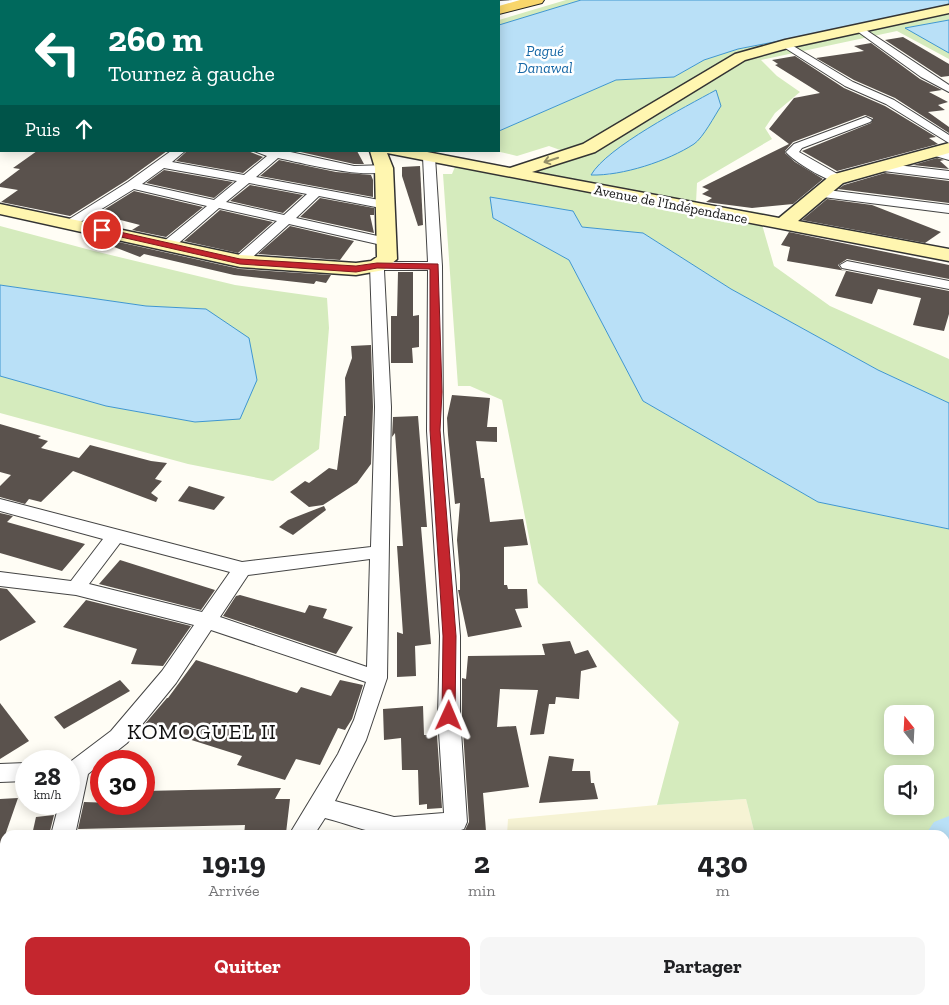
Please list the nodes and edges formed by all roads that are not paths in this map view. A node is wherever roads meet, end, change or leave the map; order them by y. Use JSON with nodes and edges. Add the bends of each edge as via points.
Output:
{"nodes":[{"id":1,"x":535,"y":1,"type":"edge"},
{"id":2,"x":500,"y":4,"type":"edge"},
{"id":3,"x":500,"y":10,"type":"edge"},
{"id":4,"x":949,"y":10,"type":"edge"},
{"id":5,"x":860,"y":29,"type":"junction"},
{"id":6,"x":785,"y":44,"type":"junction"},
{"id":7,"x":949,"y":89,"type":"edge"},
{"id":8,"x":866,"y":120,"type":"dead end"},
{"id":9,"x":949,"y":140,"type":"edge"},
{"id":10,"x":588,"y":148,"type":"junction"},
{"id":11,"x":178,"y":152,"type":"edge"},
{"id":12,"x":400,"y":152,"type":"edge"},
{"id":13,"x":945,"y":152,"type":"edge"},
{"id":14,"x":279,"y":153,"type":"edge"},
{"id":15,"x":429,"y":157,"type":"junction"},
{"id":16,"x":381,"y":160,"type":"edge"},
{"id":17,"x":164,"y":164,"type":"junction"},
{"id":18,"x":879,"y":167,"type":"junction"},
{"id":19,"x":513,"y":172,"type":"junction"},
{"id":20,"x":949,"y":175,"type":"edge"},
{"id":21,"x":250,"y":178,"type":"junction"},
{"id":22,"x":837,"y":179,"type":"junction"},
{"id":23,"x":553,"y":181,"type":"junction"},
{"id":24,"x":132,"y":185,"type":"junction"},
{"id":25,"x":318,"y":191,"type":"junction"},
{"id":26,"x":818,"y":193,"type":"junction"},
{"id":27,"x":218,"y":204,"type":"junction"},
{"id":28,"x":386,"y":205,"type":"junction"},
{"id":29,"x":0,"y":209,"type":"edge"},
{"id":30,"x":949,"y":209,"type":"edge"},
{"id":31,"x":287,"y":219,"type":"junction"},
{"id":32,"x":69,"y":223,"type":"junction"},
{"id":33,"x":783,"y":224,"type":"junction"},
{"id":34,"x":386,"y":242,"type":"junction"},
{"id":35,"x":168,"y":245,"type":"junction"},
{"id":36,"x":949,"y":254,"type":"edge"},
{"id":37,"x":240,"y":262,"type":"junction"},
{"id":38,"x":846,"y":264,"type":"dead end"},
{"id":39,"x":377,"y":266,"type":"junction"},
{"id":40,"x":435,"y":266,"type":"junction"},
{"id":41,"x":949,"y":285,"type":"edge"},
{"id":42,"x":0,"y":505,"type":"edge"},
{"id":43,"x":115,"y":536,"type":"junction"},
{"id":44,"x":378,"y":552,"type":"junction"},
{"id":45,"x":242,"y":569,"type":"junction"},
{"id":46,"x":0,"y":579,"type":"edge"},
{"id":47,"x":76,"y":588,"type":"junction"},
{"id":48,"x":208,"y":621,"type":"junction"},
{"id":49,"x":377,"y":678,"type":"junction"},
{"id":50,"x":80,"y":764,"type":"edge"},
{"id":51,"x":15,"y":772,"type":"edge"},
{"id":52,"x":0,"y":773,"type":"edge"},
{"id":53,"x":320,"y":807,"type":"junction"},
{"id":54,"x":66,"y":815,"type":"edge"},
{"id":55,"x":454,"y":829,"type":"edge"},
{"id":56,"x":64,"y":830,"type":"edge"},
{"id":57,"x":304,"y":830,"type":"edge"}],
"edges":[{"from":1,"to":2,"type":"street"},
{"from":1,"to":3,"type":"main road"},
{"from":4,"to":5,"type":"street"},
{"from":5,"to":6,"type":"street"},
{"from":5,"to":7,"type":"street"},
{"from":6,"to":9,"type":"street","via":[[849,84],[890,102]]},
{"from":6,"to":10,"type":"street","via":[[740,57]]},
{"from":8,"to":22,"type":"street","via":[[798,146],[792,152]]},
{"from":10,"to":19,"type":"street","one_way":true},
{"from":10,"to":23,"type":"street"},
{"from":11,"to":17,"type":"street"},
{"from":12,"to":15,"type":"street","name":"Avenue de l'Indépendance"},
{"from":13,"to":18,"type":"street"},
{"from":14,"to":16,"type":"street","via":[[354,170]]},
{"from":14,"to":21,"type":"street"},
{"from":15,"to":19,"type":"street","name":"Avenue de l'Indépendance"},
{"from":15,"to":40,"type":"street"},
{"from":16,"to":28,"type":"street"},
{"from":17,"to":21,"type":"street"},
{"from":17,"to":24,"type":"street"},
{"from":18,"to":20,"type":"street"},
{"from":18,"to":22,"type":"street"},
{"from":19,"to":23,"type":"street","name":"Avenue de l'Indépendance"},
{"from":21,"to":25,"type":"street"},
{"from":21,"to":27,"type":"street"},
{"from":22,"to":26,"type":"street"},
{"from":23,"to":33,"type":"street","name":"Avenue de l'Indépendance"},
{"from":24,"to":27,"type":"street"},
{"from":24,"to":32,"type":"street"},
{"from":25,"to":28,"type":"street"},
{"from":25,"to":31,"type":"street"},
{"from":26,"to":30,"type":"street"},
{"from":26,"to":33,"type":"street"},
{"from":27,"to":31,"type":"street"},
{"from":27,"to":35,"type":"street"},
{"from":28,"to":34,"type":"street"},
{"from":29,"to":32,"type":"street"},
{"from":31,"to":34,"type":"street"},
{"from":31,"to":37,"type":"street"},
{"from":32,"to":35,"type":"street"},
{"from":33,"to":36,"type":"street","name":"Avenue de l'Indépendance"},
{"from":34,"to":39,"type":"street","via":[[386,259]]},
{"from":35,"to":37,"type":"street"},
{"from":37,"to":39,"type":"street","via":[[356,269]]},
{"from":38,"to":41,"type":"street"},
{"from":39,"to":40,"type":"street"},
{"from":39,"to":44,"type":"street","via":[[383,407]]},
{"from":40,"to":55,"type":"street","via":[[435,430],[450,636],[449,716]]},
{"from":42,"to":43,"type":"street"},
{"from":43,"to":45,"type":"street"},
{"from":43,"to":47,"type":"street"},
{"from":44,"to":45,"type":"street"},
{"from":44,"to":49,"type":"street"},
{"from":45,"to":48,"type":"street"},
{"from":46,"to":47,"type":"street"},
{"from":47,"to":48,"type":"street"},
{"from":48,"to":49,"type":"street"},
{"from":48,"to":50,"type":"street","via":[[169,677],[119,738]]},
{"from":49,"to":53,"type":"street","via":[[370,707],[355,742]]},
{"from":51,"to":52,"type":"street"},
{"from":53,"to":55,"type":"street","via":[[394,827]]},
{"from":53,"to":57,"type":"street"},
{"from":54,"to":56,"type":"street"}]}
